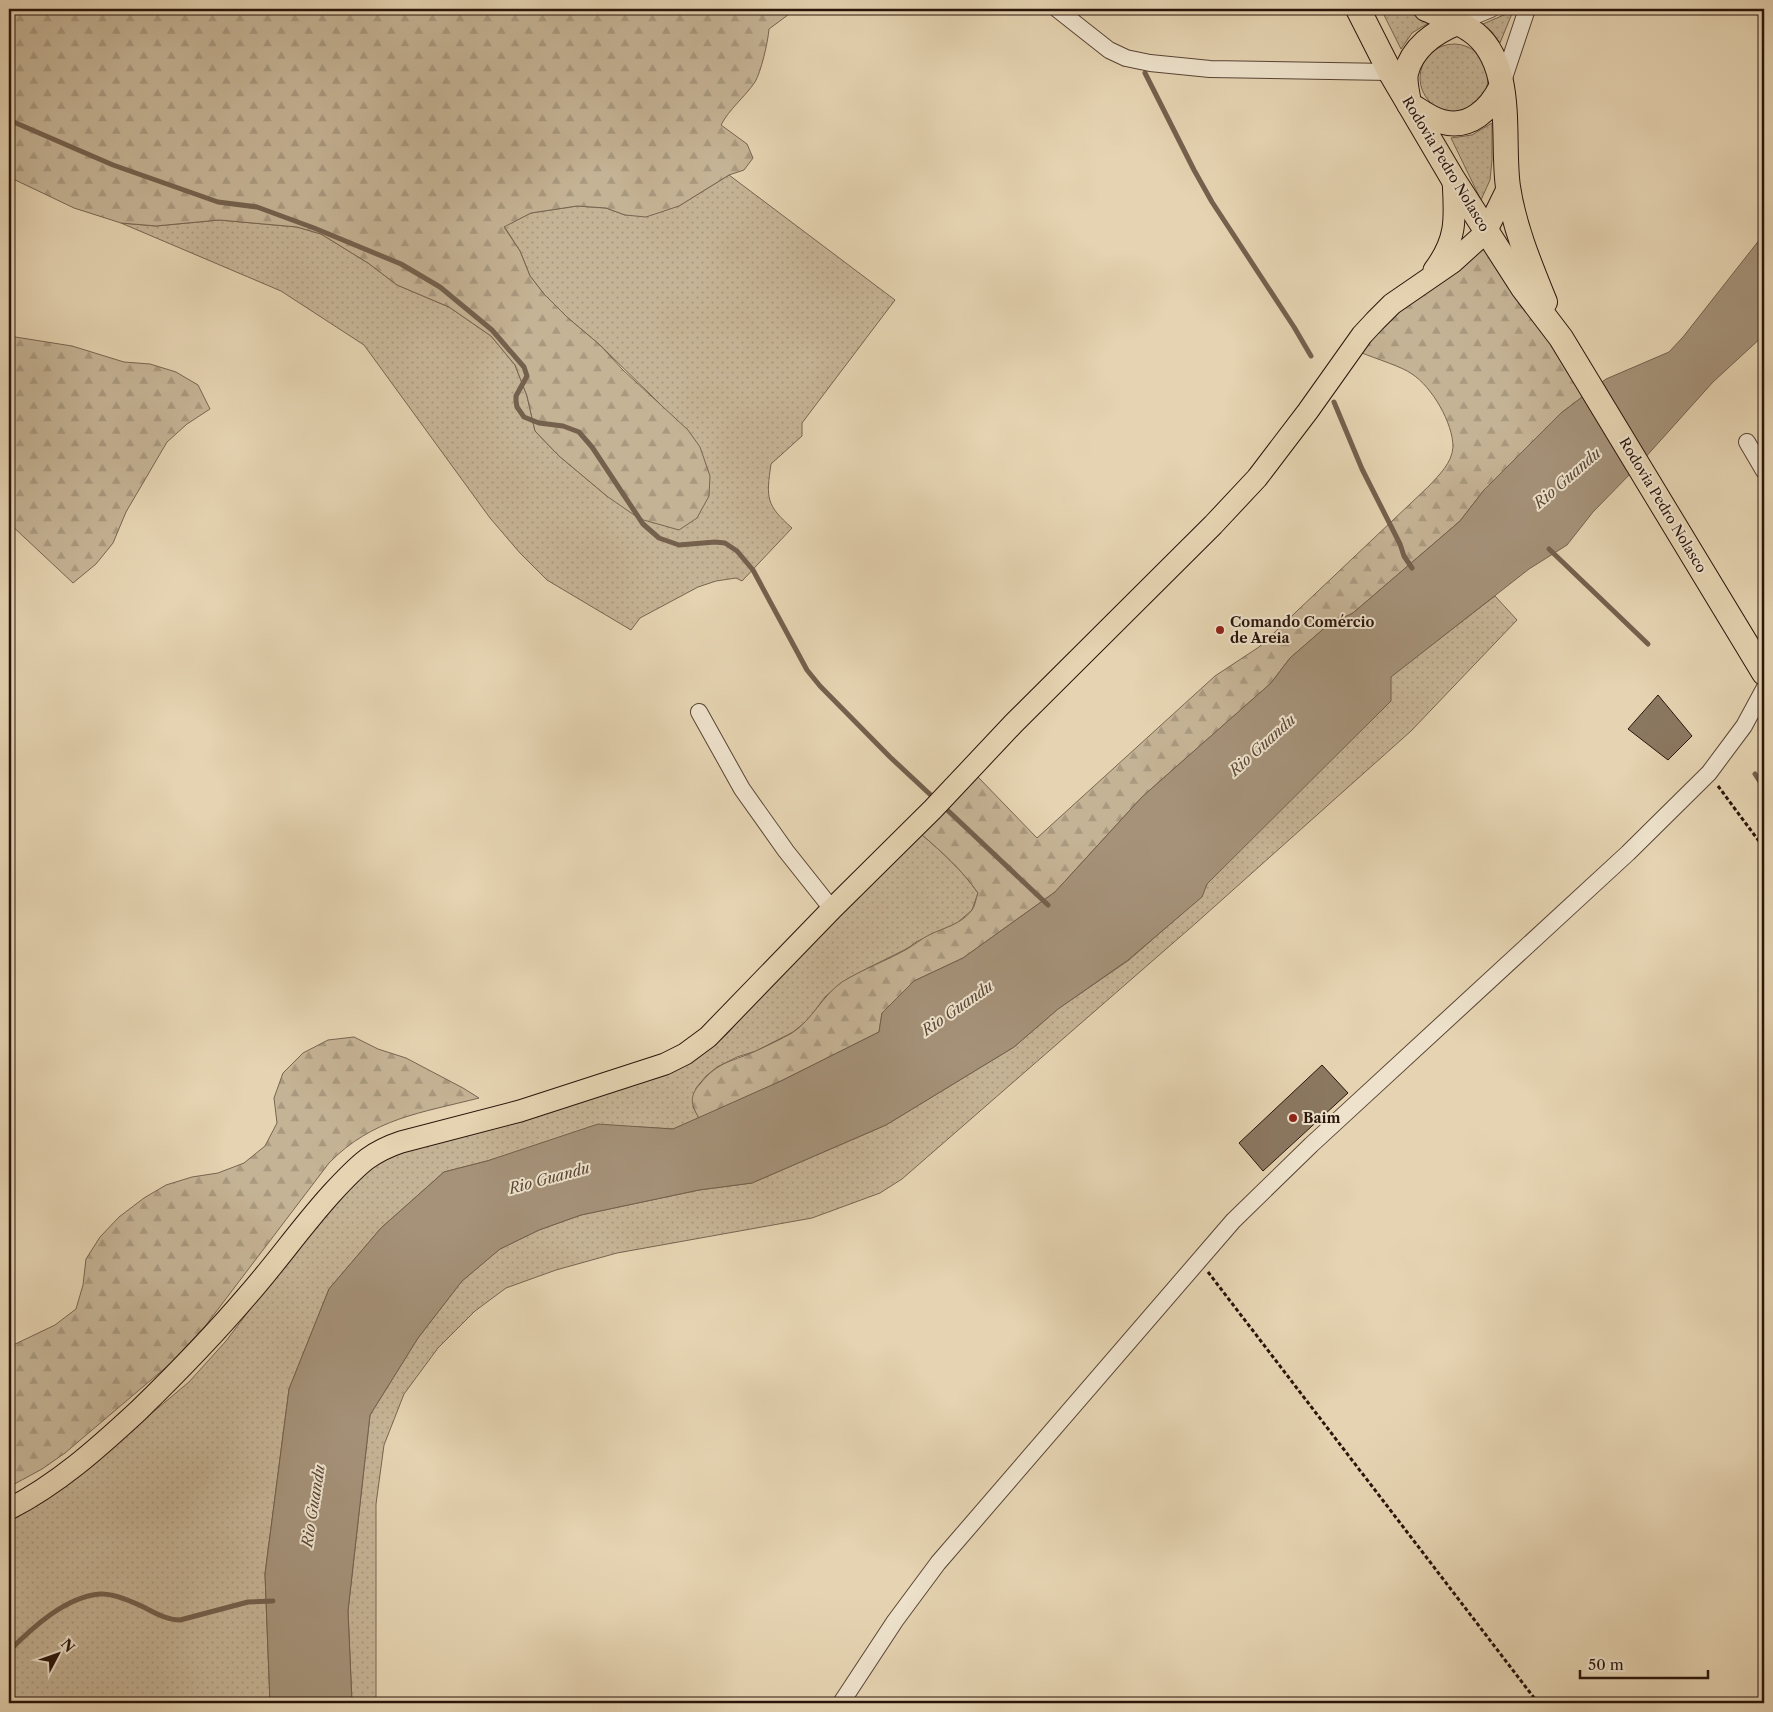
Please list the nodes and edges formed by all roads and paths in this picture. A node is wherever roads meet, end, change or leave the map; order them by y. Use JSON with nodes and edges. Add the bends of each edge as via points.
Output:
{"nodes":[{"id":1,"x":1057,"y":9,"type":"edge"},
{"id":2,"x":1358,"y":9,"type":"edge"},
{"id":3,"x":1426,"y":9,"type":"edge"},
{"id":4,"x":1491,"y":9,"type":"edge"},
{"id":5,"x":1527,"y":9,"type":"edge"},
{"id":6,"x":1457,"y":23,"type":"junction"},
{"id":7,"x":1390,"y":72,"type":"junction"},
{"id":8,"x":1501,"y":87,"type":"junction"},
{"id":9,"x":1409,"y":104,"type":"junction"},
{"id":10,"x":1453,"y":178,"type":"junction"},
{"id":11,"x":1508,"y":187,"type":"junction"},
{"id":12,"x":1486,"y":232,"type":"junction"},
{"id":13,"x":1425,"y":282,"type":"junction"},
{"id":14,"x":1564,"y":343,"type":"junction"},
{"id":15,"x":1746,"y":442,"type":"dead end"},
{"id":16,"x":1764,"y":471,"type":"edge"},
{"id":17,"x":1764,"y":673,"type":"edge"},
{"id":18,"x":1764,"y":689,"type":"edge"},
{"id":19,"x":699,"y":712,"type":"dead end"},
{"id":20,"x":1709,"y":773,"type":"junction"},
{"id":21,"x":1764,"y":848,"type":"edge"},
{"id":22,"x":832,"y":909,"type":"junction"},
{"id":23,"x":1199,"y":1260,"type":"junction"},
{"id":24,"x":9,"y":1509,"type":"edge"},
{"id":25,"x":841,"y":1703,"type":"edge"},
{"id":26,"x":1538,"y":1703,"type":"edge"}],
"edges":[{"from":1,"to":7,"type":"street","via":[[1109,50],[1150,63],[1210,69]]},
{"from":2,"to":7,"type":"highway","name":"Rodovia Pedro Nolasco"},
{"from":3,"to":6,"type":"highway"},
{"from":4,"to":6,"type":"street"},
{"from":5,"to":8,"type":"street"},
{"from":6,"to":8,"type":"highway","via":[[1480,38],[1489,50],[1497,64]]},
{"from":6,"to":9,"type":"highway","via":[[1426,41],[1416,51],[1406,74]]},
{"from":7,"to":9,"type":"highway","name":"Rodovia Pedro Nolasco"},
{"from":8,"to":9,"type":"highway","via":[[1484,112],[1458,124],[1443,122]]},
{"from":8,"to":11,"type":"highway","name":"Rodovia Pedro Nolasco"},
{"from":9,"to":10,"type":"highway","name":"Rodovia Pedro Nolasco"},
{"from":10,"to":12,"type":"highway","name":"Rodovia Pedro Nolasco"},
{"from":10,"to":13,"type":"main road","via":[[1453,234],[1442,259]]},
{"from":11,"to":12,"type":"main road"},
{"from":11,"to":14,"type":"highway","name":"Rodovia Pedro Nolasco","via":[[1526,254]]},
{"from":12,"to":13,"type":"main road"},
{"from":12,"to":14,"type":"highway","name":"Rodovia Pedro Nolasco"},
{"from":13,"to":22,"type":"main road","via":[[1392,304],[1362,335],[1256,478],[1213,525]]},
{"from":14,"to":17,"type":"highway","name":"Rodovia Pedro Nolasco"},
{"from":15,"to":16,"type":"street"},
{"from":18,"to":20,"type":"street","via":[[1744,726]]},
{"from":19,"to":22,"type":"street","via":[[742,789]]},
{"from":20,"to":21,"type":"path"},
{"from":20,"to":23,"type":"street","via":[[1628,853],[1311,1145]]},
{"from":22,"to":24,"type":"main road","via":[[720,1024],[685,1054],[665,1064],[520,1111],[401,1142],[368,1158],[313,1214],[248,1295],[178,1372],[106,1441],[32,1498]]},
{"from":23,"to":25,"type":"street","via":[[938,1563]]},
{"from":23,"to":26,"type":"path"}]}
